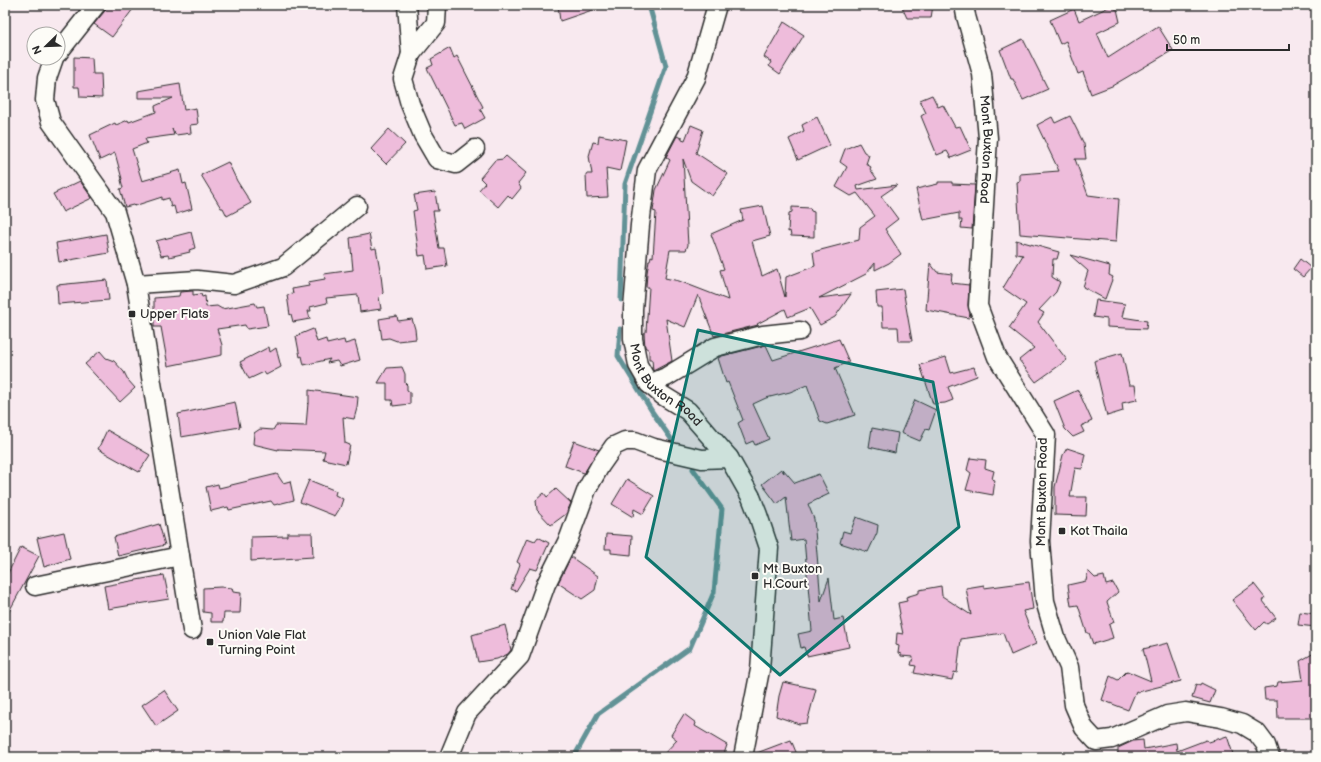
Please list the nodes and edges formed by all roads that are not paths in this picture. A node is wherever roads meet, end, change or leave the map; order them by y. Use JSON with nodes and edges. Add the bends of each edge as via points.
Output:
{"nodes":[{"id":1,"x":96,"y":5,"type":"edge"},
{"id":2,"x":407,"y":5,"type":"edge"},
{"id":3,"x":437,"y":5,"type":"edge"},
{"id":4,"x":717,"y":5,"type":"edge"},
{"id":5,"x":964,"y":5,"type":"edge"},
{"id":6,"x":66,"y":43,"type":"edge"},
{"id":7,"x":411,"y":54,"type":"junction"},
{"id":8,"x":51,"y":66,"type":"edge"},
{"id":9,"x":475,"y":149,"type":"dead end"},
{"id":10,"x":357,"y":206,"type":"dead end"},
{"id":11,"x":136,"y":284,"type":"junction"},
{"id":12,"x":800,"y":331,"type":"dead end"},
{"id":13,"x":649,"y":384,"type":"junction"},
{"id":14,"x":729,"y":458,"type":"junction"},
{"id":15,"x":180,"y":556,"type":"junction"},
{"id":16,"x":35,"y":586,"type":"dead end"},
{"id":17,"x":192,"y":630,"type":"dead end"},
{"id":18,"x":449,"y":757,"type":"edge"},
{"id":19,"x":743,"y":757,"type":"edge"},
{"id":20,"x":1270,"y":757,"type":"edge"}],
"edges":[{"from":1,"to":6,"type":"street"},
{"from":2,"to":7,"type":"street"},
{"from":3,"to":7,"type":"street","via":[[436,23]]},
{"from":4,"to":13,"type":"street","name":"Mont Buxton Road","via":[[696,78],[647,170],[640,224],[633,339],[638,365]]},
{"from":5,"to":20,"type":"street","name":"Mont Buxton Road","via":[[982,74],[988,138],[978,306],[997,357],[1046,435],[1040,541],[1045,601],[1056,638],[1069,667],[1074,705],[1084,728],[1096,741],[1112,739],[1167,715],[1186,712],[1242,724],[1257,733],[1266,745]]},
{"from":7,"to":9,"type":"street","via":[[403,79],[423,135],[437,159],[456,164]]},
{"from":8,"to":11,"type":"street","via":[[44,100],[51,122],[116,212]]},
{"from":10,"to":11,"type":"street","via":[[283,267],[234,284],[197,280]]},
{"from":11,"to":15,"type":"street"},
{"from":12,"to":13,"type":"street","via":[[763,335],[715,347],[666,377]]},
{"from":13,"to":14,"type":"street","name":"Mont Buxton Road","via":[[688,411]]},
{"from":14,"to":18,"type":"street","via":[[702,458],[654,448],[635,441],[625,441],[614,446],[587,489],[569,538],[546,584],[520,656],[467,713]]},
{"from":14,"to":19,"type":"street","name":"Mont Buxton Road","via":[[751,497],[769,548],[760,670]]},
{"from":15,"to":16,"type":"street"},
{"from":15,"to":17,"type":"street"}]}
